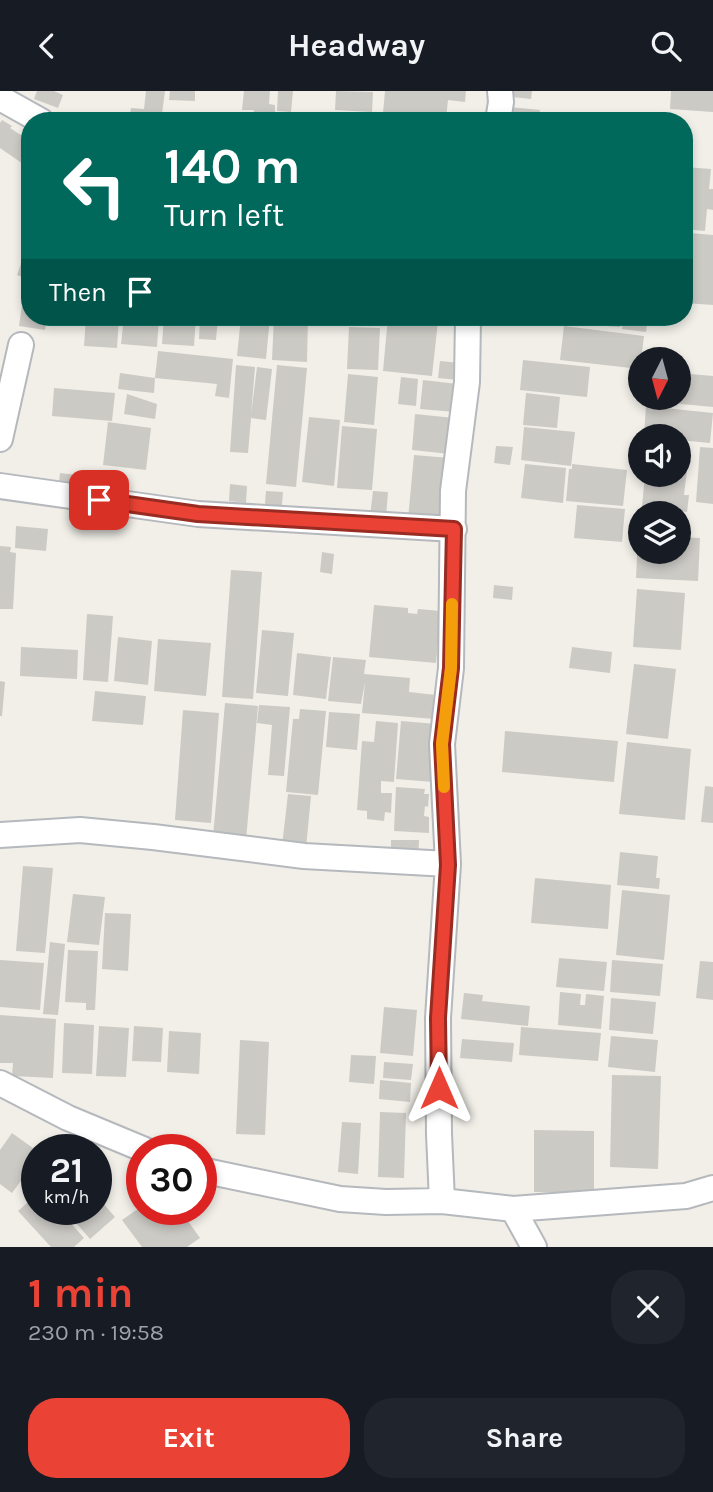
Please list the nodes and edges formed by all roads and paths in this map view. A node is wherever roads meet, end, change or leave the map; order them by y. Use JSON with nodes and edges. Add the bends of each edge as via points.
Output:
{"nodes":[{"id":1,"x":500,"y":91,"type":"edge"},
{"id":2,"x":2,"y":96,"type":"edge"},
{"id":3,"x":27,"y":112,"type":"edge"},
{"id":4,"x":500,"y":112,"type":"edge"},
{"id":5,"x":468,"y":326,"type":"edge"},
{"id":6,"x":21,"y":345,"type":"dead end"},
{"id":7,"x":0,"y":439,"type":"edge"},
{"id":8,"x":0,"y":486,"type":"edge"},
{"id":9,"x":454,"y":529,"type":"junction"},
{"id":10,"x":0,"y":835,"type":"edge"},
{"id":11,"x":448,"y":865,"type":"junction"},
{"id":12,"x":0,"y":1083,"type":"edge"},
{"id":13,"x":126,"y":1142,"type":"edge"},
{"id":14,"x":217,"y":1173,"type":"edge"},
{"id":15,"x":713,"y":1188,"type":"edge"},
{"id":16,"x":442,"y":1201,"type":"junction"},
{"id":17,"x":513,"y":1209,"type":"junction"},
{"id":18,"x":534,"y":1247,"type":"edge"}],
"edges":[{"from":1,"to":4,"type":"street"},
{"from":2,"to":3,"type":"street"},
{"from":5,"to":9,"type":"street","via":[[467,382],[453,491]]},
{"from":6,"to":7,"type":"street"},
{"from":8,"to":9,"type":"street","via":[[198,514]]},
{"from":9,"to":11,"type":"street","via":[[451,668],[442,744]]},
{"from":10,"to":11,"type":"street","via":[[80,830],[304,856]]},
{"from":11,"to":16,"type":"street","via":[[438,1018]]},
{"from":12,"to":13,"type":"street"},
{"from":14,"to":16,"type":"street","via":[[340,1199]]},
{"from":15,"to":17,"type":"street","via":[[686,1196]]},
{"from":16,"to":17,"type":"street"},
{"from":17,"to":18,"type":"street"}]}
